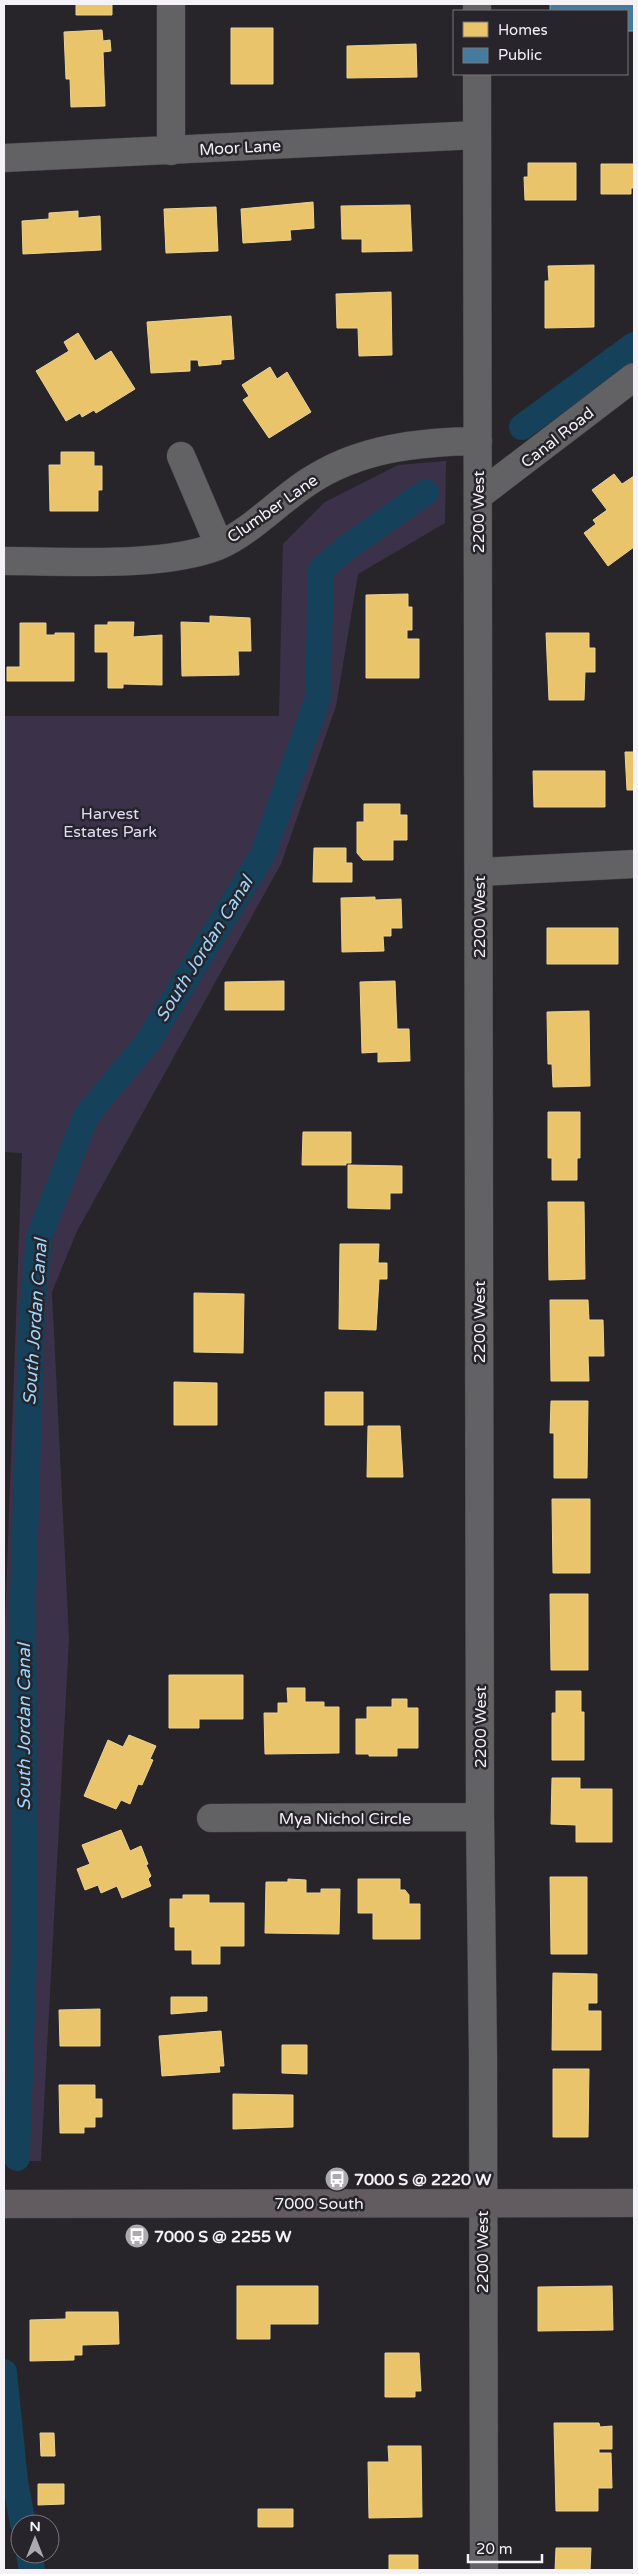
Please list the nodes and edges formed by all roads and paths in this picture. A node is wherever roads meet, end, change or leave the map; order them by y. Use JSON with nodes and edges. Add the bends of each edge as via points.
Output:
{"nodes":[{"id":1,"x":171,"y":4,"type":"edge"},
{"id":2,"x":477,"y":75,"type":"edge"},
{"id":3,"x":477,"y":134,"type":"junction"},
{"id":4,"x":171,"y":151,"type":"junction"},
{"id":5,"x":4,"y":158,"type":"edge"},
{"id":6,"x":634,"y":377,"type":"edge"},
{"id":7,"x":478,"y":441,"type":"junction"},
{"id":8,"x":181,"y":456,"type":"dead end"},
{"id":9,"x":478,"y":496,"type":"junction"},
{"id":10,"x":219,"y":545,"type":"junction"},
{"id":11,"x":4,"y":561,"type":"edge"},
{"id":12,"x":634,"y":864,"type":"edge"},
{"id":13,"x":479,"y":872,"type":"junction"},
{"id":14,"x":480,"y":1817,"type":"junction"},
{"id":15,"x":211,"y":1818,"type":"dead end"},
{"id":16,"x":482,"y":2203,"type":"junction"},
{"id":17,"x":634,"y":2203,"type":"edge"},
{"id":18,"x":4,"y":2204,"type":"edge"},
{"id":19,"x":484,"y":2570,"type":"edge"}],
"edges":[{"from":1,"to":4,"type":"street"},
{"from":2,"to":3,"type":"street","name":"2200 West"},
{"from":3,"to":4,"type":"street","name":"Moor Lane"},
{"from":3,"to":7,"type":"street","name":"2200 West"},
{"from":4,"to":5,"type":"street","name":"Moor Lane"},
{"from":6,"to":9,"type":"street","name":"Canal Road"},
{"from":7,"to":9,"type":"street","name":"2200 West"},
{"from":7,"to":10,"type":"street","name":"Clumber Lane","via":[[402,445],[337,465],[307,482]]},
{"from":8,"to":10,"type":"street"},
{"from":9,"to":13,"type":"street","name":"2200 West"},
{"from":10,"to":11,"type":"street","name":"Clumber Lane","via":[[183,556]]},
{"from":12,"to":13,"type":"street"},
{"from":13,"to":14,"type":"street","name":"2200 West"},
{"from":14,"to":15,"type":"street","name":"Mya Nichol Circle"},
{"from":14,"to":16,"type":"street","name":"2200 West"},
{"from":16,"to":17,"type":"main road","name":"7000 South"},
{"from":16,"to":18,"type":"main road","name":"7000 South"},
{"from":16,"to":19,"type":"street","name":"2200 West"}]}
